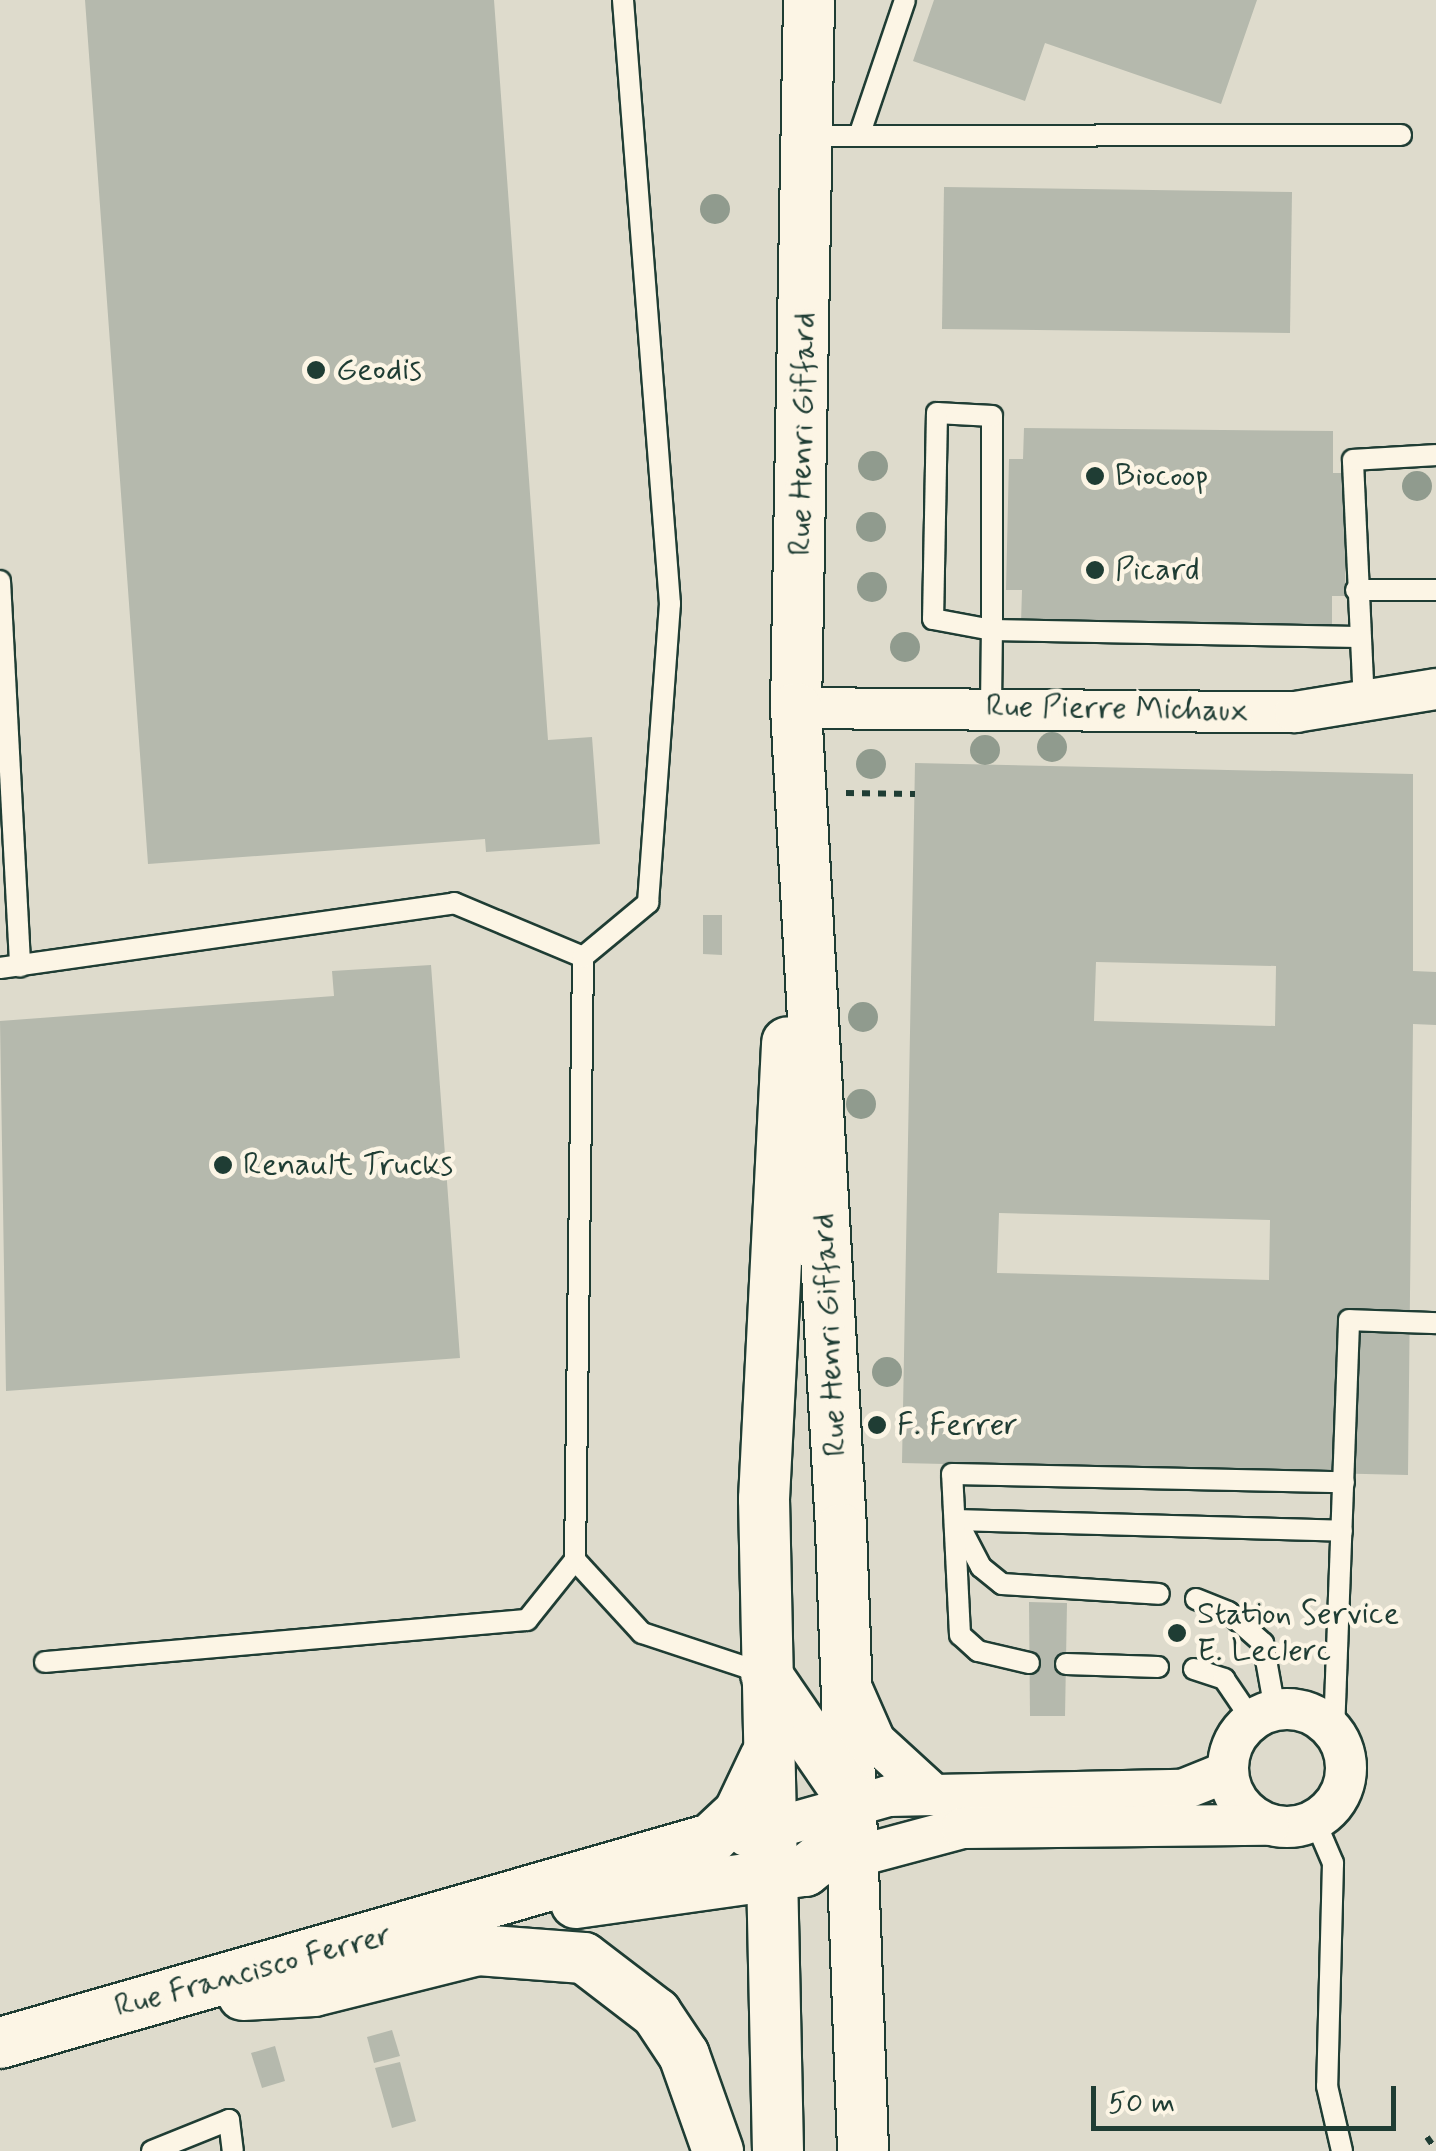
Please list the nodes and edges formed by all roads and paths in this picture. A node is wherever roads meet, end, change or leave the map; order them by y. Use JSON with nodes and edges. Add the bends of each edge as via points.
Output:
{"nodes":[{"id":1,"x":623,"y":0,"type":"edge"},
{"id":2,"x":809,"y":0,"type":"edge"},
{"id":3,"x":905,"y":0,"type":"edge"},
{"id":4,"x":860,"y":134,"type":"junction"},
{"id":5,"x":1401,"y":135,"type":"dead end"},
{"id":6,"x":810,"y":136,"type":"junction"},
{"id":7,"x":1436,"y":454,"type":"edge"},
{"id":8,"x":0,"y":581,"type":"edge"},
{"id":9,"x":1356,"y":590,"type":"junction"},
{"id":10,"x":1436,"y":590,"type":"edge"},
{"id":11,"x":992,"y":630,"type":"junction"},
{"id":12,"x":1358,"y":637,"type":"junction"},
{"id":13,"x":1436,"y":689,"type":"edge"},
{"id":14,"x":1364,"y":704,"type":"junction"},
{"id":15,"x":991,"y":707,"type":"junction"},
{"id":16,"x":796,"y":708,"type":"junction"},
{"id":17,"x":800,"y":794,"type":"junction"},
{"id":18,"x":915,"y":794,"type":"dead end"},
{"id":19,"x":800,"y":868,"type":"junction"},
{"id":20,"x":584,"y":957,"type":"junction"},
{"id":21,"x":10,"y":967,"type":"edge"},
{"id":22,"x":1436,"y":1323,"type":"edge"},
{"id":23,"x":1344,"y":1482,"type":"junction"},
{"id":24,"x":956,"y":1520,"type":"junction"},
{"id":25,"x":1342,"y":1531,"type":"junction"},
{"id":26,"x":575,"y":1560,"type":"junction"},
{"id":27,"x":1159,"y":1594,"type":"dead end"},
{"id":28,"x":1196,"y":1599,"type":"dead end"},
{"id":29,"x":45,"y":1662,"type":"dead end"},
{"id":30,"x":1030,"y":1663,"type":"dead end"},
{"id":31,"x":1066,"y":1664,"type":"dead end"},
{"id":32,"x":845,"y":1666,"type":"junction"},
{"id":33,"x":1158,"y":1666,"type":"dead end"},
{"id":34,"x":1194,"y":1669,"type":"dead end"},
{"id":35,"x":766,"y":1674,"type":"junction"},
{"id":36,"x":1263,"y":1715,"type":"junction"},
{"id":37,"x":1334,"y":1732,"type":"junction"},
{"id":38,"x":770,"y":1739,"type":"junction"},
{"id":39,"x":1228,"y":1772,"type":"junction"},
{"id":40,"x":934,"y":1795,"type":"junction"},
{"id":41,"x":853,"y":1802,"type":"junction"},
{"id":42,"x":1315,"y":1820,"type":"junction"},
{"id":43,"x":1269,"y":1825,"type":"junction"},
{"id":44,"x":769,"y":1826,"type":"junction"},
{"id":45,"x":678,"y":1850,"type":"junction"},
{"id":46,"x":856,"y":1856,"type":"junction"},
{"id":47,"x":786,"y":1875,"type":"junction"},
{"id":48,"x":506,"y":1902,"type":"junction"},
{"id":49,"x":143,"y":2000,"type":"junction"},
{"id":50,"x":0,"y":2043,"type":"edge"},
{"id":51,"x":1427,"y":2137,"type":"dead end"},
{"id":52,"x":1436,"y":2150,"type":"edge"},
{"id":53,"x":152,"y":2151,"type":"edge"},
{"id":54,"x":232,"y":2151,"type":"edge"},
{"id":55,"x":718,"y":2151,"type":"edge"},
{"id":56,"x":778,"y":2151,"type":"edge"},
{"id":57,"x":863,"y":2151,"type":"edge"},
{"id":58,"x":1342,"y":2151,"type":"edge"}],
"edges":[{"from":1,"to":20,"type":"lane","via":[[670,604],[648,903]]},
{"from":2,"to":6,"type":"street","name":"Rue Henri Giffard"},
{"from":3,"to":4,"type":"lane"},
{"from":4,"to":5,"type":"lane"},
{"from":4,"to":6,"type":"lane"},
{"from":6,"to":16,"type":"street","name":"Rue Henri Giffard"},
{"from":7,"to":9,"type":"lane","via":[[1354,460]]},
{"from":8,"to":21,"type":"lane"},
{"from":9,"to":10,"type":"lane"},
{"from":9,"to":12,"type":"lane"},
{"from":11,"to":11,"type":"lane","via":[[992,416],[937,413],[933,620]]},
{"from":11,"to":12,"type":"lane"},
{"from":11,"to":15,"type":"lane"},
{"from":12,"to":14,"type":"lane"},
{"from":13,"to":14,"type":"street","name":"Rue Pierre Michaux"},
{"from":14,"to":15,"type":"street","name":"Rue Pierre Michaux","via":[[1295,712]]},
{"from":15,"to":16,"type":"street","name":"Rue Pierre Michaux"},
{"from":16,"to":17,"type":"street","name":"Rue Henri Giffard"},
{"from":17,"to":18,"type":"path"},
{"from":17,"to":19,"type":"street","name":"Rue Henri Giffard"},
{"from":19,"to":32,"type":"street","name":"Rue Henri Giffard"},
{"from":19,"to":35,"type":"street","name":"Rue Henri Giffard","via":[[774,1212]]},
{"from":20,"to":21,"type":"lane","via":[[454,904]]},
{"from":20,"to":26,"type":"lane"},
{"from":22,"to":23,"type":"lane","via":[[1348,1320]]},
{"from":23,"to":24,"type":"lane","via":[[952,1474]]},
{"from":23,"to":25,"type":"lane"},
{"from":24,"to":25,"type":"lane"},
{"from":24,"to":27,"type":"lane","via":[[980,1567],[1002,1584]]},
{"from":24,"to":30,"type":"lane","via":[[951,1579],[960,1635],[978,1650]]},
{"from":25,"to":37,"type":"lane"},
{"from":26,"to":29,"type":"lane","via":[[527,1620]]},
{"from":26,"to":35,"type":"lane","via":[[642,1632]]},
{"from":28,"to":36,"type":"lane","via":[[1228,1612],[1263,1643]]},
{"from":31,"to":33,"type":"lane"},
{"from":32,"to":40,"type":"street","via":[[875,1742]]},
{"from":32,"to":41,"type":"street","name":"Rue Henri Giffard"},
{"from":34,"to":36,"type":"lane","via":[[1224,1679]]},
{"from":35,"to":38,"type":"street","name":"Rue Henri Giffard"},
{"from":35,"to":41,"type":"street"},
{"from":36,"to":37,"type":"street","via":[[1308,1712]]},
{"from":36,"to":39,"type":"street"},
{"from":37,"to":42,"type":"street","via":[[1345,1782]]},
{"from":38,"to":44,"type":"street","name":"Rue Henri Giffard"},
{"from":38,"to":45,"type":"street","via":[[739,1813],[711,1839]]},
{"from":39,"to":40,"type":"street","via":[[1182,1790]]},
{"from":39,"to":43,"type":"street","via":[[1240,1805]]},
{"from":40,"to":41,"type":"street"},
{"from":41,"to":44,"type":"street"},
{"from":41,"to":46,"type":"street","name":"Rue Henri Giffard"},
{"from":41,"to":47,"type":"street","via":[[836,1846]]},
{"from":42,"to":43,"type":"street"},
{"from":42,"to":58,"type":"lane","via":[[1333,1864],[1327,2086]]},
{"from":43,"to":46,"type":"street","via":[[962,1828]]},
{"from":44,"to":45,"type":"street"},
{"from":44,"to":47,"type":"street","name":"Rue Henri Giffard"},
{"from":45,"to":48,"type":"street"},
{"from":46,"to":47,"type":"street"},
{"from":46,"to":57,"type":"street","name":"Rue Henri Giffard"},
{"from":47,"to":48,"type":"street","via":[[589,1903]]},
{"from":47,"to":56,"type":"street","name":"Rue Henri Giffard"},
{"from":48,"to":49,"type":"street","name":"Rue Francisco Ferrer"},
{"from":49,"to":50,"type":"street","name":"Rue Francisco Ferrer"},
{"from":49,"to":55,"type":"street","via":[[314,1991],[478,1950],[566,1952],[618,1976],[656,2013],[684,2055]]},
{"from":51,"to":52,"type":"path"},
{"from":53,"to":54,"type":"lane","via":[[229,2120]]}]}
